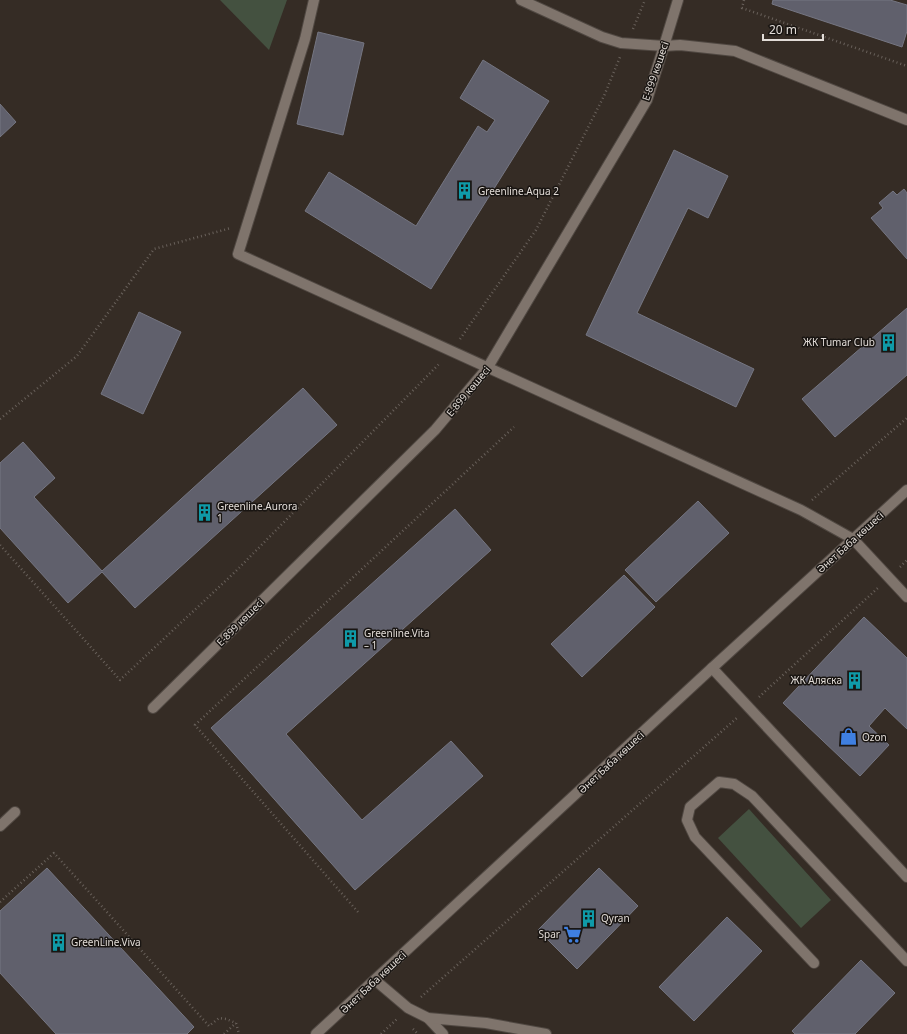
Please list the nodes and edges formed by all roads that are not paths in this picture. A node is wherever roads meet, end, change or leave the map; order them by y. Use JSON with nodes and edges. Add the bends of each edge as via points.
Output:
{"nodes":[{"id":1,"x":314,"y":0,"type":"edge"},
{"id":2,"x":521,"y":0,"type":"edge"},
{"id":3,"x":678,"y":0,"type":"edge"},
{"id":4,"x":664,"y":46,"type":"junction"},
{"id":5,"x":907,"y":120,"type":"edge"},
{"id":6,"x":488,"y":367,"type":"junction"},
{"id":7,"x":907,"y":490,"type":"edge"},
{"id":8,"x":853,"y":539,"type":"junction"},
{"id":9,"x":907,"y":597,"type":"edge"},
{"id":10,"x":712,"y":668,"type":"junction"},
{"id":11,"x":153,"y":708,"type":"dead end"},
{"id":12,"x":15,"y":812,"type":"dead end"},
{"id":13,"x":0,"y":826,"type":"edge"},
{"id":14,"x":907,"y":878,"type":"edge"},
{"id":15,"x":907,"y":961,"type":"edge"},
{"id":16,"x":814,"y":963,"type":"dead end"},
{"id":17,"x":375,"y":980,"type":"junction"},
{"id":18,"x":428,"y":1018,"type":"junction"},
{"id":19,"x":316,"y":1034,"type":"edge"},
{"id":20,"x":443,"y":1034,"type":"edge"},
{"id":21,"x":546,"y":1034,"type":"edge"}],
"edges":[{"from":1,"to":6,"type":"street","via":[[305,39],[238,254]]},
{"from":2,"to":4,"type":"street","via":[[602,37],[621,43]]},
{"from":3,"to":4,"type":"street","name":"Е-899 көшесі"},
{"from":4,"to":5,"type":"street","via":[[680,45],[735,52]]},
{"from":4,"to":6,"type":"street","name":"Е-899 көшесі","via":[[647,100]]},
{"from":6,"to":8,"type":"street","via":[[801,510]]},
{"from":6,"to":11,"type":"street","name":"Е-899 көшесі","via":[[435,430]]},
{"from":7,"to":8,"type":"street","name":"Әнет Баба көшесі"},
{"from":8,"to":9,"type":"street"},
{"from":8,"to":10,"type":"street","name":"Әнет Баба көшесі"},
{"from":10,"to":14,"type":"street"},
{"from":10,"to":17,"type":"street","name":"Әнет Баба көшесі"},
{"from":12,"to":13,"type":"street"},
{"from":15,"to":16,"type":"street","via":[[752,796],[734,784],[718,782],[690,807],[687,820],[695,837]]},
{"from":17,"to":18,"type":"street","via":[[405,1011]]},
{"from":17,"to":19,"type":"street","name":"Әнет Баба көшесі"},
{"from":18,"to":20,"type":"street"},
{"from":18,"to":21,"type":"street","via":[[486,1023]]}]}
